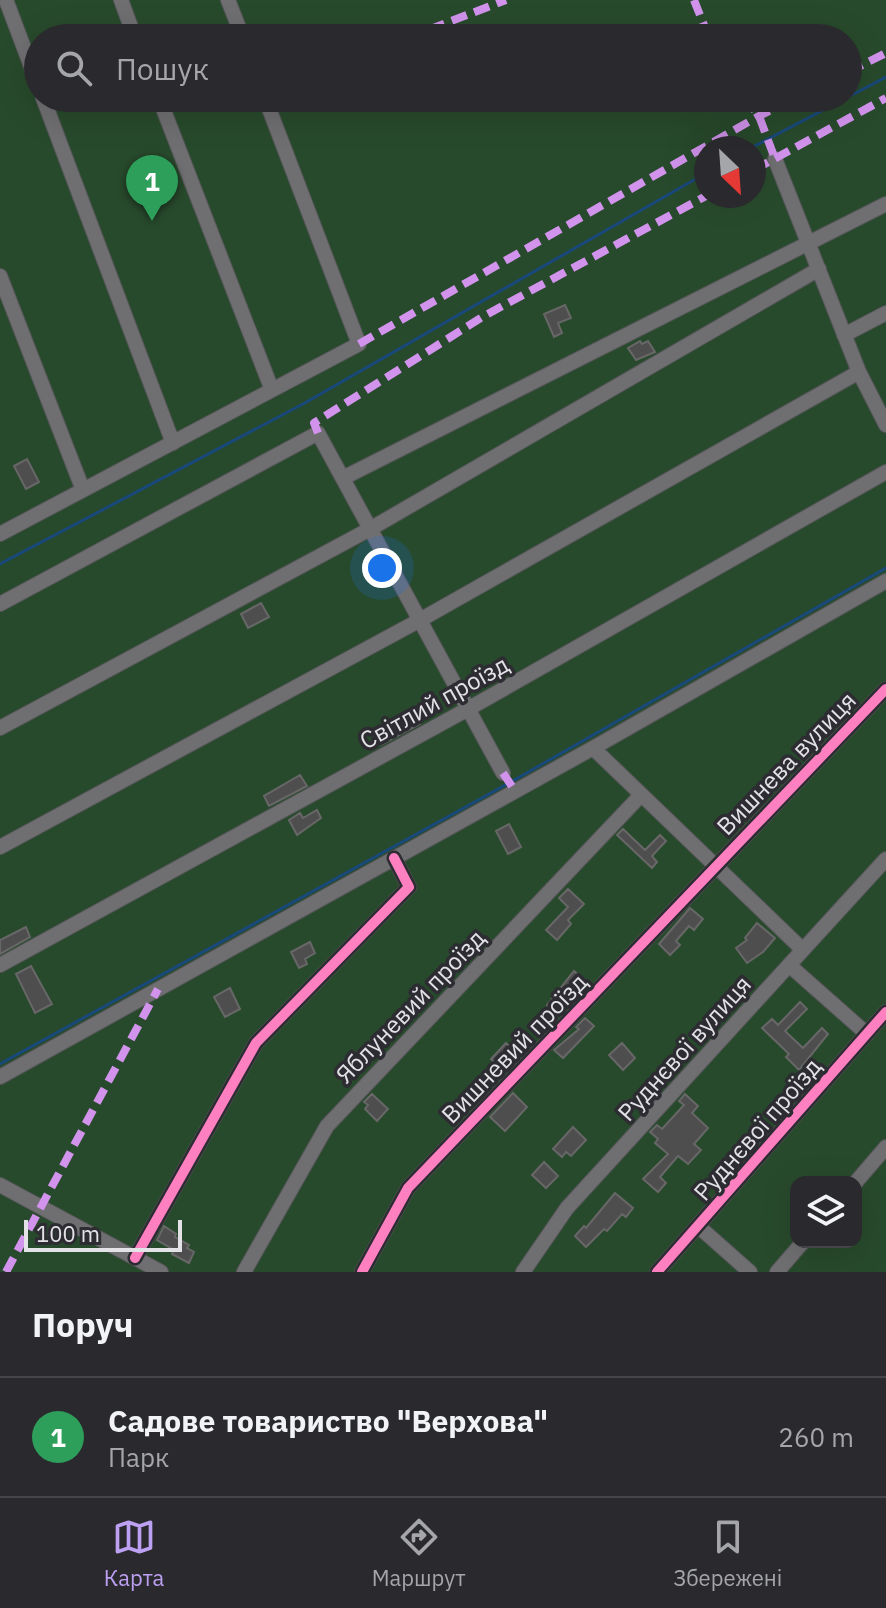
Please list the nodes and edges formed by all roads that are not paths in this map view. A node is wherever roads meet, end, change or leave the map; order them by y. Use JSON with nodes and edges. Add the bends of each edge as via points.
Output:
{"nodes":[{"id":1,"x":121,"y":0,"type":"edge"},
{"id":2,"x":228,"y":0,"type":"edge"},
{"id":3,"x":7,"y":2,"type":"edge"},
{"id":4,"x":130,"y":24,"type":"edge"},
{"id":5,"x":237,"y":24,"type":"edge"},
{"id":6,"x":24,"y":48,"type":"edge"},
{"id":7,"x":48,"y":112,"type":"edge"},
{"id":8,"x":164,"y":112,"type":"edge"},
{"id":9,"x":270,"y":112,"type":"edge"},
{"id":10,"x":775,"y":159,"type":"dead end"},
{"id":11,"x":886,"y":204,"type":"edge"},
{"id":12,"x":808,"y":242,"type":"junction"},
{"id":13,"x":819,"y":269,"type":"junction"},
{"id":14,"x":0,"y":276,"type":"edge"},
{"id":15,"x":886,"y":313,"type":"edge"},
{"id":16,"x":844,"y":335,"type":"junction"},
{"id":17,"x":859,"y":372,"type":"junction"},
{"id":18,"x":272,"y":390,"type":"junction"},
{"id":19,"x":886,"y":425,"type":"edge"},
{"id":20,"x":173,"y":443,"type":"junction"},
{"id":21,"x":886,"y":472,"type":"edge"},
{"id":22,"x":343,"y":478,"type":"junction"},
{"id":23,"x":83,"y":490,"type":"junction"},
{"id":24,"x":370,"y":529,"type":"junction"},
{"id":25,"x":0,"y":534,"type":"edge"},
{"id":26,"x":886,"y":581,"type":"edge"},
{"id":27,"x":0,"y":604,"type":"edge"},
{"id":28,"x":420,"y":620,"type":"junction"},
{"id":29,"x":886,"y":689,"type":"edge"},
{"id":30,"x":468,"y":709,"type":"junction"},
{"id":31,"x":0,"y":728,"type":"edge"},
{"id":32,"x":593,"y":748,"type":"junction"},
{"id":33,"x":503,"y":773,"type":"dead end"},
{"id":34,"x":641,"y":795,"type":"junction"},
{"id":35,"x":0,"y":847,"type":"edge"},
{"id":36,"x":394,"y":858,"type":"junction"},
{"id":37,"x":886,"y":859,"type":"edge"},
{"id":38,"x":715,"y":866,"type":"junction"},
{"id":39,"x":803,"y":950,"type":"junction"},
{"id":40,"x":0,"y":965,"type":"edge"},
{"id":41,"x":789,"y":965,"type":"junction"},
{"id":42,"x":886,"y":1012,"type":"edge"},
{"id":43,"x":867,"y":1034,"type":"junction"},
{"id":44,"x":0,"y":1077,"type":"edge"},
{"id":45,"x":886,"y":1147,"type":"edge"},
{"id":46,"x":861,"y":1176,"type":"edge"},
{"id":47,"x":0,"y":1185,"type":"edge"},
{"id":48,"x":698,"y":1226,"type":"junction"},
{"id":49,"x":798,"y":1248,"type":"edge"},
{"id":50,"x":135,"y":1258,"type":"junction"},
{"id":51,"x":161,"y":1272,"type":"edge"},
{"id":52,"x":244,"y":1272,"type":"edge"},
{"id":53,"x":362,"y":1272,"type":"edge"},
{"id":54,"x":523,"y":1272,"type":"edge"},
{"id":55,"x":657,"y":1272,"type":"edge"},
{"id":56,"x":750,"y":1272,"type":"edge"},
{"id":57,"x":777,"y":1272,"type":"edge"}],
"edges":[{"from":1,"to":4,"type":"street"},
{"from":2,"to":5,"type":"street"},
{"from":3,"to":6,"type":"street"},
{"from":7,"to":20,"type":"street"},
{"from":8,"to":18,"type":"street"},
{"from":9,"to":18,"type":"street","via":[[359,344]]},
{"from":10,"to":12,"type":"street"},
{"from":11,"to":12,"type":"street"},
{"from":12,"to":13,"type":"street"},
{"from":12,"to":22,"type":"street"},
{"from":13,"to":16,"type":"street"},
{"from":13,"to":24,"type":"street"},
{"from":14,"to":23,"type":"street"},
{"from":15,"to":16,"type":"street"},
{"from":16,"to":17,"type":"street"},
{"from":17,"to":19,"type":"street"},
{"from":17,"to":28,"type":"street"},
{"from":18,"to":20,"type":"street"},
{"from":20,"to":23,"type":"street"},
{"from":21,"to":30,"type":"street","name":"Світлий проїзд"},
{"from":22,"to":24,"type":"street"},
{"from":22,"to":27,"type":"street","via":[[318,433]]},
{"from":23,"to":25,"type":"street"},
{"from":24,"to":28,"type":"street"},
{"from":24,"to":31,"type":"street"},
{"from":26,"to":32,"type":"street"},
{"from":28,"to":30,"type":"street"},
{"from":28,"to":35,"type":"street"},
{"from":29,"to":38,"type":"street","name":"Вишнева вулиця"},
{"from":30,"to":33,"type":"street"},
{"from":30,"to":40,"type":"street","name":"Світлий проїзд"},
{"from":32,"to":34,"type":"street"},
{"from":32,"to":36,"type":"street"},
{"from":34,"to":38,"type":"street"},
{"from":34,"to":52,"type":"street","name":"Яблуневий проїзд","via":[[327,1126]]},
{"from":36,"to":44,"type":"street"},
{"from":36,"to":50,"type":"street","via":[[409,887],[256,1043]]},
{"from":37,"to":39,"type":"street","name":"Руднєвої вулиця"},
{"from":38,"to":39,"type":"street"},
{"from":38,"to":53,"type":"street","name":"Вишневий проїзд","via":[[408,1188]]},
{"from":39,"to":41,"type":"street","name":"Руднєвої вулиця"},
{"from":41,"to":43,"type":"street"},
{"from":41,"to":54,"type":"street","name":"Руднєвої вулиця","via":[[567,1208]]},
{"from":42,"to":43,"type":"street","name":"Руднєвої проїзд"},
{"from":43,"to":48,"type":"street","name":"Руднєвої проїзд"},
{"from":45,"to":46,"type":"street"},
{"from":47,"to":50,"type":"street"},
{"from":48,"to":55,"type":"street","name":"Руднєвої проїзд"},
{"from":48,"to":56,"type":"street"},
{"from":49,"to":57,"type":"street"},
{"from":50,"to":51,"type":"street"}]}
